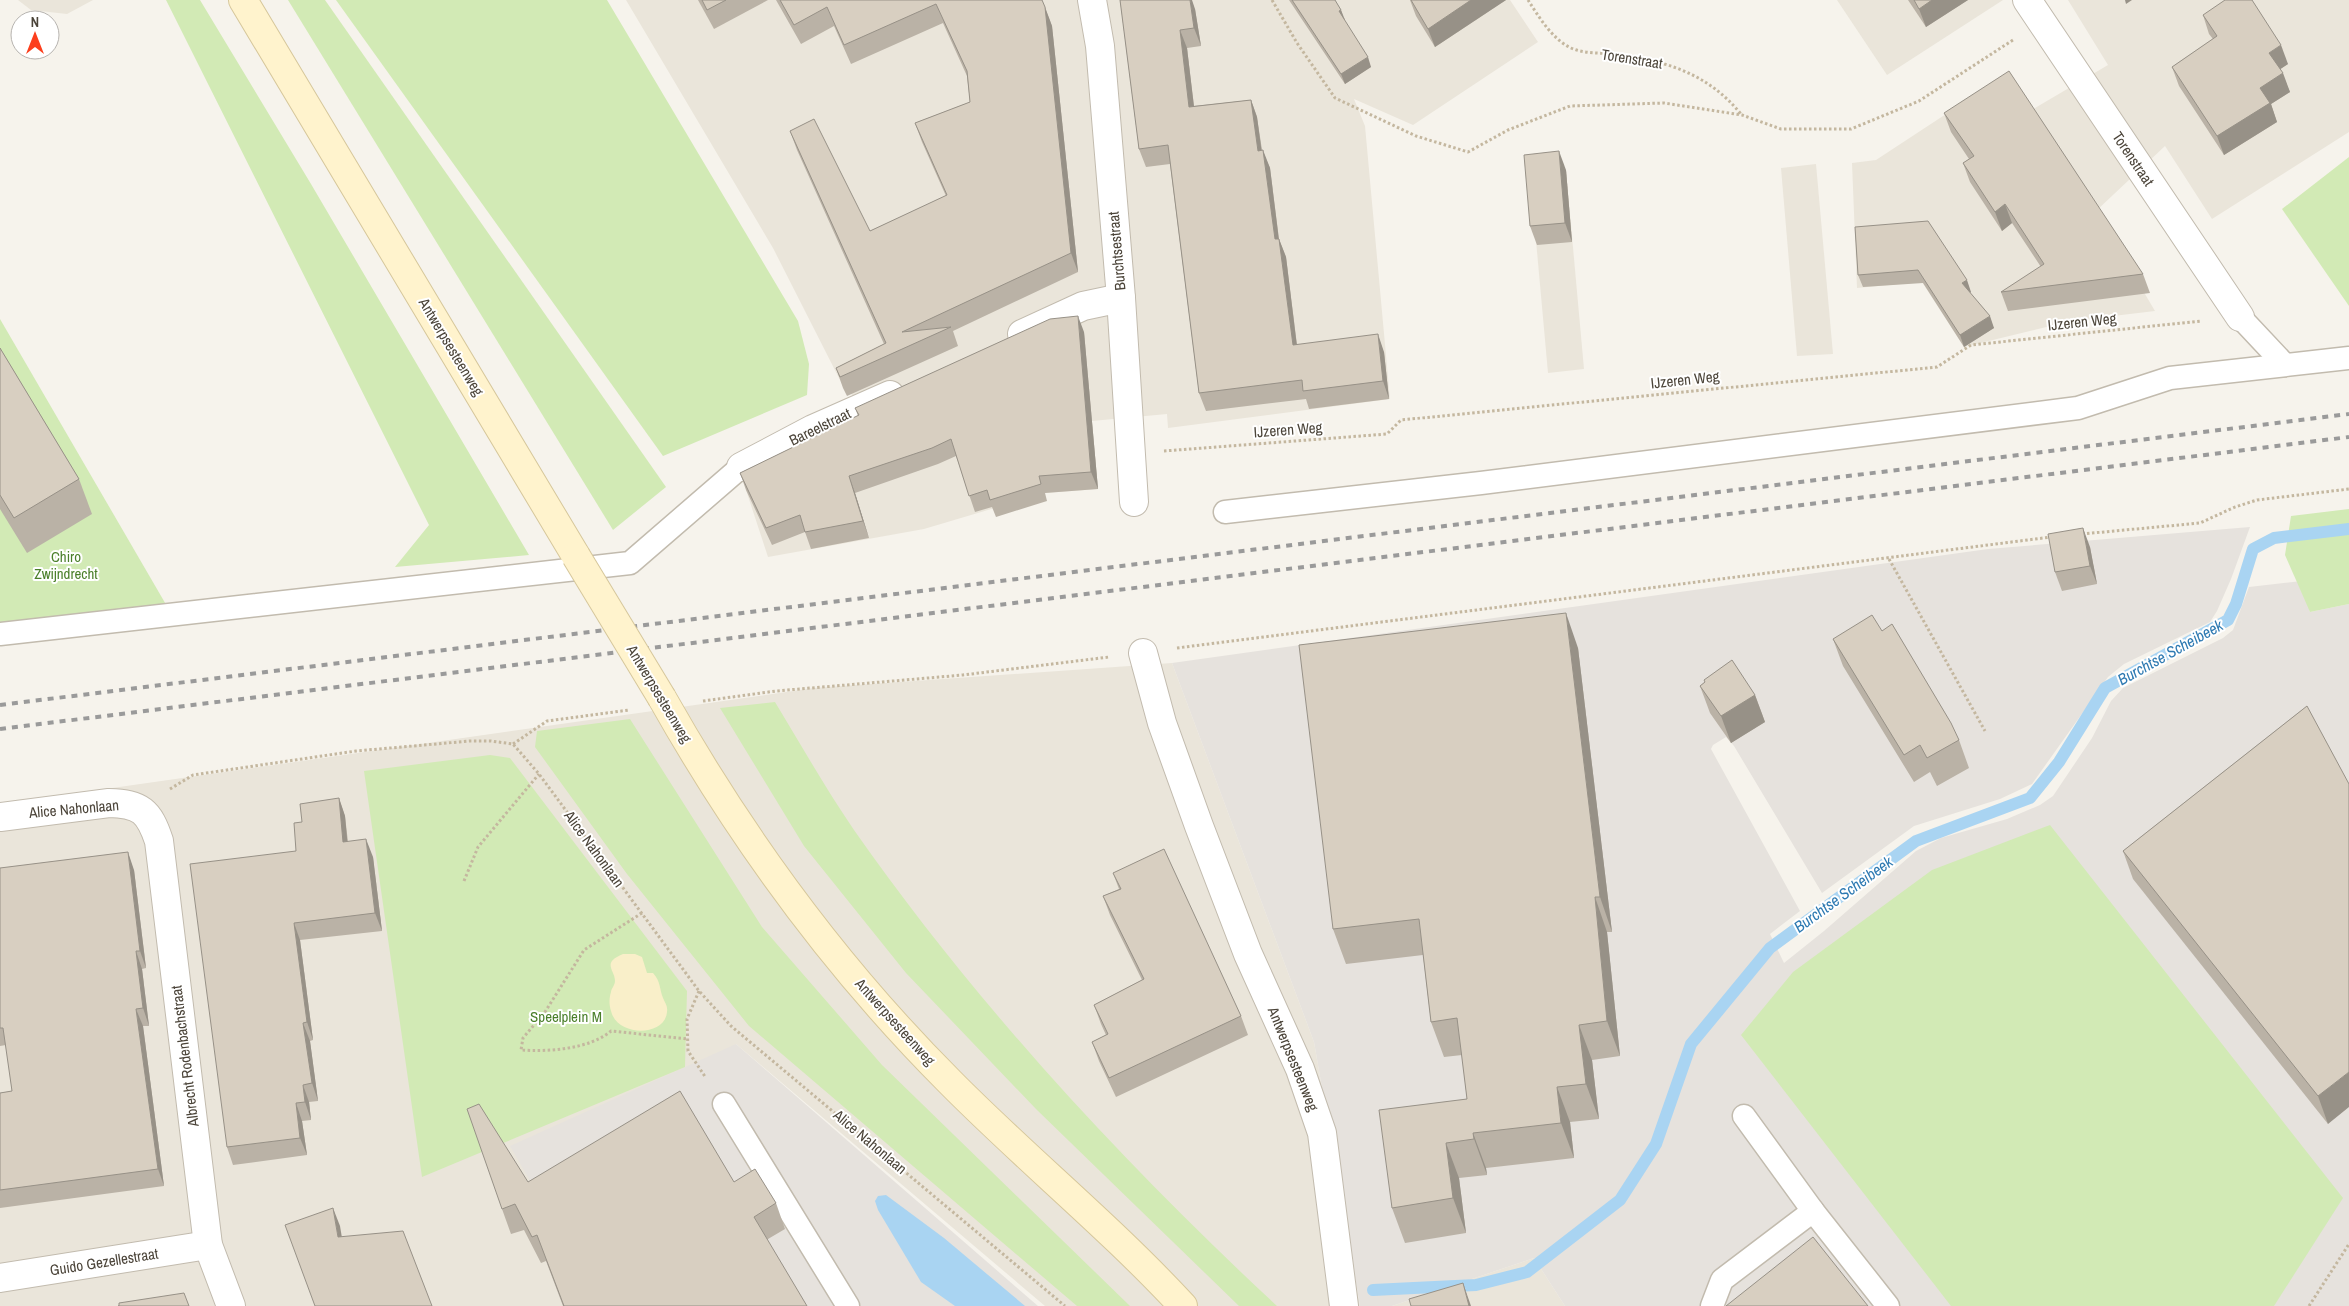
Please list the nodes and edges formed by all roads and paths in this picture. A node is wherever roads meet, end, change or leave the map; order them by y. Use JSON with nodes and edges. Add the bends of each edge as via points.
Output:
{"nodes":[{"id":1,"x":243,"y":0,"type":"edge"},
{"id":2,"x":1092,"y":0,"type":"edge"},
{"id":3,"x":1272,"y":0,"type":"edge"},
{"id":4,"x":1528,"y":0,"type":"edge"},
{"id":5,"x":2034,"y":11,"type":"edge"},
{"id":6,"x":1742,"y":115,"type":"junction"},
{"id":7,"x":1121,"y":298,"type":"junction"},
{"id":8,"x":2240,"y":316,"type":"junction"},
{"id":9,"x":1003,"y":343,"type":"edge"},
{"id":10,"x":2349,"y":358,"type":"edge"},
{"id":11,"x":2285,"y":365,"type":"junction"},
{"id":12,"x":915,"y":383,"type":"edge"},
{"id":13,"x":1131,"y":454,"type":"junction"},
{"id":14,"x":742,"y":467,"type":"joint"},
{"id":15,"x":2349,"y":489,"type":"edge"},
{"id":16,"x":1134,"y":502,"type":"dead end"},
{"id":17,"x":1225,"y":512,"type":"dead end"},
{"id":18,"x":2079,"y":534,"type":"edge"},
{"id":19,"x":2060,"y":536,"type":"edge"},
{"id":20,"x":1889,"y":559,"type":"junction"},
{"id":21,"x":0,"y":634,"type":"edge"},
{"id":22,"x":1143,"y":653,"type":"junction"},
{"id":23,"x":664,"y":702,"type":"junction"},
{"id":24,"x":1985,"y":731,"type":"dead end"},
{"id":25,"x":512,"y":744,"type":"junction"},
{"id":26,"x":539,"y":774,"type":"junction"},
{"id":27,"x":139,"y":808,"type":"junction"},
{"id":28,"x":0,"y":817,"type":"edge"},
{"id":29,"x":464,"y":881,"type":"dead end"},
{"id":30,"x":642,"y":913,"type":"junction"},
{"id":31,"x":699,"y":991,"type":"junction"},
{"id":32,"x":688,"y":1039,"type":"junction"},
{"id":33,"x":724,"y":1104,"type":"joint"},
{"id":34,"x":1744,"y":1116,"type":"dead end"},
{"id":35,"x":1813,"y":1211,"type":"junction"},
{"id":36,"x":2349,"y":1244,"type":"edge"},
{"id":37,"x":208,"y":1245,"type":"junction"},
{"id":38,"x":0,"y":1278,"type":"edge"},
{"id":39,"x":231,"y":1306,"type":"edge"},
{"id":40,"x":848,"y":1306,"type":"edge"},
{"id":41,"x":1065,"y":1306,"type":"edge"},
{"id":42,"x":1183,"y":1306,"type":"edge"},
{"id":43,"x":1344,"y":1306,"type":"edge"},
{"id":44,"x":1712,"y":1306,"type":"edge"},
{"id":45,"x":1888,"y":1306,"type":"edge"},
{"id":46,"x":2309,"y":1306,"type":"edge"}],
"edges":[{"from":1,"to":23,"type":"street","name":"Antwerpsesteenweg","bridge":true},
{"from":2,"to":7,"type":"street","name":"Burchtsestraat","via":[[1100,46]]},
{"from":3,"to":6,"type":"path","via":[[1335,98],[1416,136],[1468,152],[1508,130],[1570,106],[1664,103]]},
{"from":4,"to":6,"type":"path","name":"Torenstraat","via":[[1553,35],[1570,47],[1582,52],[1620,54],[1668,64],[1701,79],[1726,96]]},
{"from":5,"to":6,"type":"path","via":[[1919,101],[1851,129],[1781,129]]},
{"from":5,"to":8,"type":"street","name":"Torenstraat"},
{"from":7,"to":9,"type":"street","via":[[1083,306]]},
{"from":7,"to":13,"type":"street","name":"Burchtsestraat"},
{"from":8,"to":11,"type":"lane"},
{"from":8,"to":13,"type":"path","name":"IJzeren Weg","via":[[1970,345],[1937,367],[1401,420],[1387,434]]},
{"from":10,"to":11,"type":"lane"},
{"from":11,"to":17,"type":"lane","via":[[2170,378],[2078,408]]},
{"from":12,"to":14,"type":"street","name":"Bareelstraat","via":[[813,429]]},
{"from":13,"to":16,"type":"street","name":"Burchtsestraat"},
{"from":14,"to":21,"type":"lane","via":[[630,563]]},
{"from":15,"to":18,"type":"path","via":[[2257,500],[2200,523]]},
{"from":19,"to":20,"type":"path"},
{"from":20,"to":22,"type":"path"},
{"from":20,"to":24,"type":"path"},
{"from":22,"to":23,"type":"path","via":[[963,675]]},
{"from":22,"to":43,"type":"street","name":"Antwerpsesteenweg","via":[[1162,723],[1198,826],[1248,954],[1300,1069],[1322,1133]]},
{"from":23,"to":25,"type":"path","via":[[547,721]]},
{"from":23,"to":42,"type":"street","name":"Antwerpsesteenweg","via":[[772,872],[804,917],[878,1005],[948,1081],[1139,1259]]},
{"from":25,"to":26,"type":"path","name":"Alice Nahonlaan"},
{"from":25,"to":27,"type":"path","name":"Alice Nahonlaan","via":[[470,741],[375,749],[192,775]]},
{"from":26,"to":29,"type":"path","via":[[478,847]]},
{"from":26,"to":30,"type":"path","name":"Alice Nahonlaan"},
{"from":27,"to":28,"type":"street","name":"Alice Nahonlaan","via":[[109,803]]},
{"from":27,"to":37,"type":"street","name":"Albrecht Rodenbachstraat","via":[[152,821],[159,840]]},
{"from":30,"to":31,"type":"path","name":"Alice Nahonlaan"},
{"from":30,"to":32,"type":"path","via":[[584,950],[545,1012],[523,1038],[521,1050],[538,1052],[571,1048],[610,1031]]},
{"from":31,"to":32,"type":"path","via":[[687,1019]]},
{"from":31,"to":41,"type":"path","name":"Alice Nahonlaan","via":[[731,1026]]},
{"from":32,"to":33,"type":"path","via":[[688,1051]]},
{"from":33,"to":40,"type":"lane"},
{"from":34,"to":35,"type":"lane"},
{"from":35,"to":44,"type":"lane","via":[[1722,1280]]},
{"from":35,"to":45,"type":"lane"},
{"from":36,"to":46,"type":"path"},
{"from":37,"to":38,"type":"street","name":"Guido Gezellestraat"},
{"from":37,"to":39,"type":"street","name":"Albrecht Rodenbachstraat"}]}
